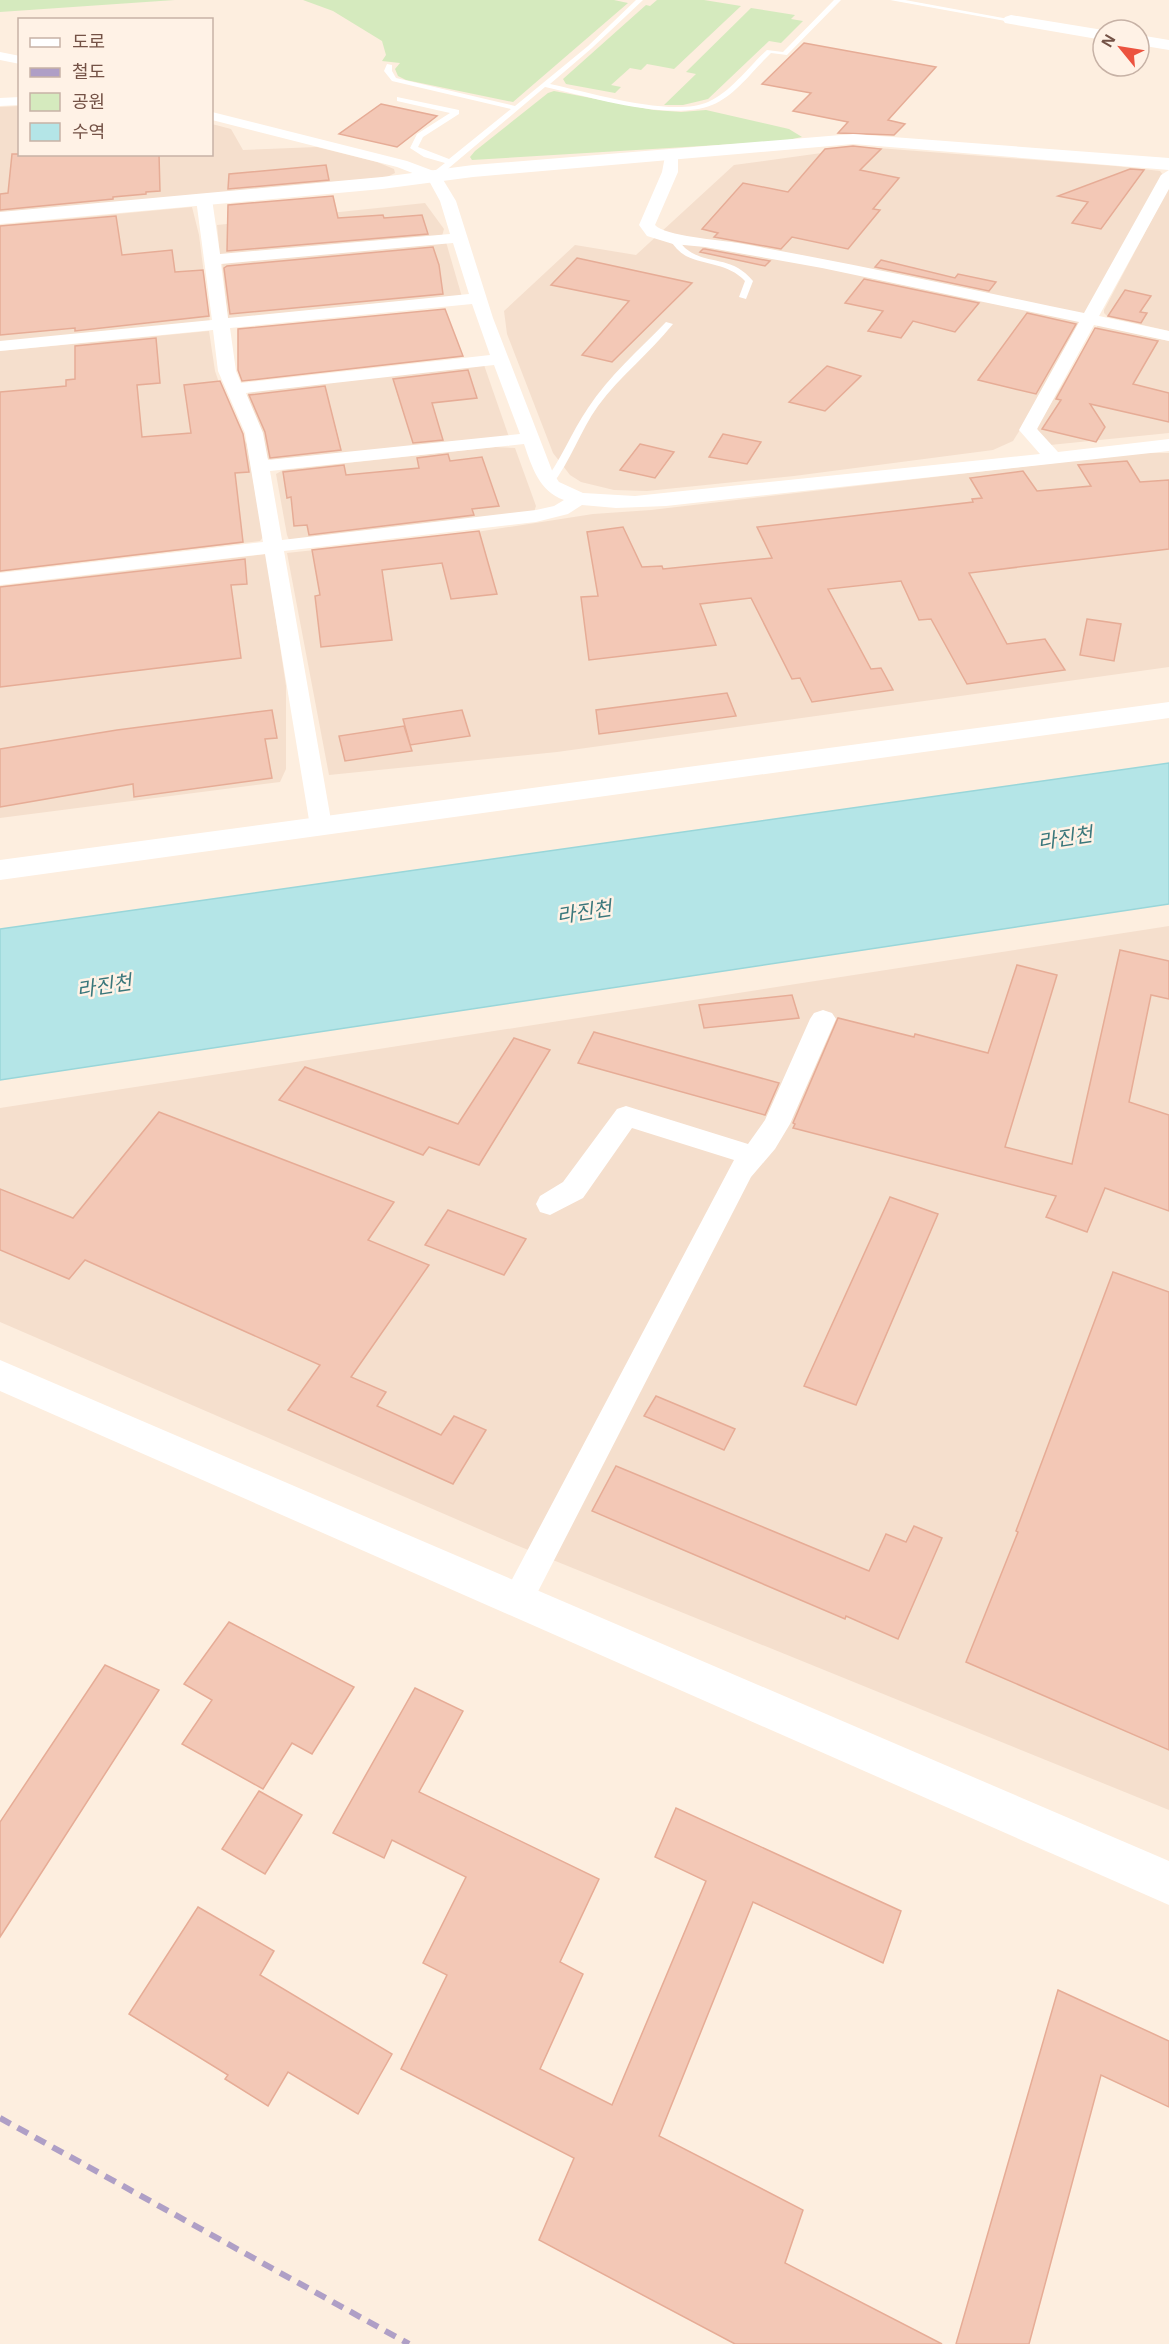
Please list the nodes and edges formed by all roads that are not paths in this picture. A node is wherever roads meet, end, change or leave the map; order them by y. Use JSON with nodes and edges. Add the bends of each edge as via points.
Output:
{"nodes":[{"id":1,"x":640,"y":0,"type":"edge"},
{"id":2,"x":838,"y":0,"type":"edge"},
{"id":3,"x":893,"y":0,"type":"edge"},
{"id":4,"x":1011,"y":20,"type":"joint"},
{"id":5,"x":1091,"y":33,"type":"edge"},
{"id":6,"x":1151,"y":42,"type":"edge"},
{"id":7,"x":1169,"y":45,"type":"edge"},
{"id":8,"x":0,"y":56,"type":"edge"},
{"id":9,"x":18,"y":60,"type":"edge"},
{"id":10,"x":388,"y":65,"type":"dead end"},
{"id":11,"x":544,"y":85,"type":"junction"},
{"id":12,"x":400,"y":99,"type":"dead end"},
{"id":13,"x":18,"y":101,"type":"edge"},
{"id":14,"x":0,"y":102,"type":"edge"},
{"id":15,"x":516,"y":108,"type":"junction"},
{"id":16,"x":213,"y":116,"type":"edge"},
{"id":17,"x":671,"y":154,"type":"junction"},
{"id":18,"x":450,"y":162,"type":"junction"},
{"id":19,"x":1169,"y":164,"type":"edge"},
{"id":20,"x":1169,"y":175,"type":"edge"},
{"id":21,"x":434,"y":176,"type":"junction"},
{"id":22,"x":204,"y":199,"type":"junction"},
{"id":23,"x":0,"y":218,"type":"edge"},
{"id":24,"x":460,"y":238,"type":"junction"},
{"id":25,"x":673,"y":239,"type":"junction"},
{"id":26,"x":212,"y":260,"type":"junction"},
{"id":27,"x":743,"y":297,"type":"dead end"},
{"id":28,"x":479,"y":298,"type":"junction"},
{"id":29,"x":1091,"y":319,"type":"junction"},
{"id":30,"x":669,"y":324,"type":"dead end"},
{"id":31,"x":220,"y":325,"type":"junction"},
{"id":32,"x":1169,"y":336,"type":"edge"},
{"id":33,"x":0,"y":346,"type":"edge"},
{"id":34,"x":500,"y":359,"type":"junction"},
{"id":35,"x":235,"y":388,"type":"junction"},
{"id":36,"x":530,"y":438,"type":"junction"},
{"id":37,"x":1169,"y":445,"type":"edge"},
{"id":38,"x":1053,"y":458,"type":"junction"},
{"id":39,"x":260,"y":466,"type":"junction"},
{"id":40,"x":548,"y":484,"type":"junction"},
{"id":41,"x":578,"y":499,"type":"junction"},
{"id":42,"x":275,"y":548,"type":"junction"},
{"id":43,"x":0,"y":579,"type":"edge"},
{"id":44,"x":1169,"y":710,"type":"edge"},
{"id":45,"x":321,"y":826,"type":"junction"},
{"id":46,"x":0,"y":870,"type":"edge"},
{"id":47,"x":823,"y":1019,"type":"dead end"},
{"id":48,"x":752,"y":1155,"type":"junction"},
{"id":49,"x":550,"y":1204,"type":"dead end"},
{"id":50,"x":0,"y":1375,"type":"edge"},
{"id":51,"x":518,"y":1599,"type":"junction"},
{"id":52,"x":1169,"y":1883,"type":"edge"}],
"edges":[{"from":1,"to":11,"type":"lane"},
{"from":2,"to":11,"type":"lane","via":[[784,54],[769,51],[709,104],[662,108]]},
{"from":3,"to":4,"type":"lane"},
{"from":4,"to":5,"type":"street"},
{"from":6,"to":7,"type":"street"},
{"from":8,"to":9,"type":"street"},
{"from":10,"to":15,"type":"lane","via":[[394,80]]},
{"from":11,"to":15,"type":"lane"},
{"from":12,"to":18,"type":"lane","via":[[456,112],[420,136],[414,148]]},
{"from":13,"to":14,"type":"street"},
{"from":15,"to":18,"type":"lane"},
{"from":16,"to":21,"type":"street","via":[[402,164]]},
{"from":17,"to":19,"type":"street","via":[[853,139]]},
{"from":17,"to":21,"type":"street"},
{"from":17,"to":25,"type":"street","via":[[670,172],[647,225],[653,233]]},
{"from":18,"to":21,"type":"lane"},
{"from":20,"to":29,"type":"street"},
{"from":21,"to":22,"type":"street"},
{"from":21,"to":24,"type":"street","via":[[448,201]]},
{"from":22,"to":23,"type":"street"},
{"from":22,"to":26,"type":"street"},
{"from":24,"to":26,"type":"street"},
{"from":24,"to":28,"type":"street"},
{"from":25,"to":27,"type":"lane","via":[[682,251],[744,274],[749,281]]},
{"from":25,"to":29,"type":"street","via":[[822,263]]},
{"from":26,"to":31,"type":"street"},
{"from":28,"to":31,"type":"street"},
{"from":28,"to":34,"type":"street"},
{"from":29,"to":32,"type":"street"},
{"from":29,"to":38,"type":"street","via":[[1028,430]]},
{"from":30,"to":40,"type":"lane","via":[[591,409],[562,468]]},
{"from":31,"to":33,"type":"street"},
{"from":31,"to":35,"type":"street","via":[[227,371]]},
{"from":34,"to":35,"type":"street"},
{"from":34,"to":36,"type":"street"},
{"from":35,"to":39,"type":"street","via":[[254,433]]},
{"from":36,"to":39,"type":"street"},
{"from":36,"to":40,"type":"street"},
{"from":37,"to":38,"type":"street"},
{"from":38,"to":41,"type":"street","via":[[666,500]]},
{"from":39,"to":42,"type":"street"},
{"from":40,"to":41,"type":"street"},
{"from":41,"to":42,"type":"street","via":[[561,510],[536,516]]},
{"from":42,"to":43,"type":"street"},
{"from":42,"to":45,"type":"street"},
{"from":44,"to":45,"type":"street"},
{"from":45,"to":46,"type":"street"},
{"from":47,"to":48,"type":"street","via":[[767,1139]]},
{"from":48,"to":49,"type":"street","via":[[626,1116],[573,1190]]},
{"from":48,"to":51,"type":"street"},
{"from":50,"to":51,"type":"street"},
{"from":51,"to":52,"type":"street"}]}
